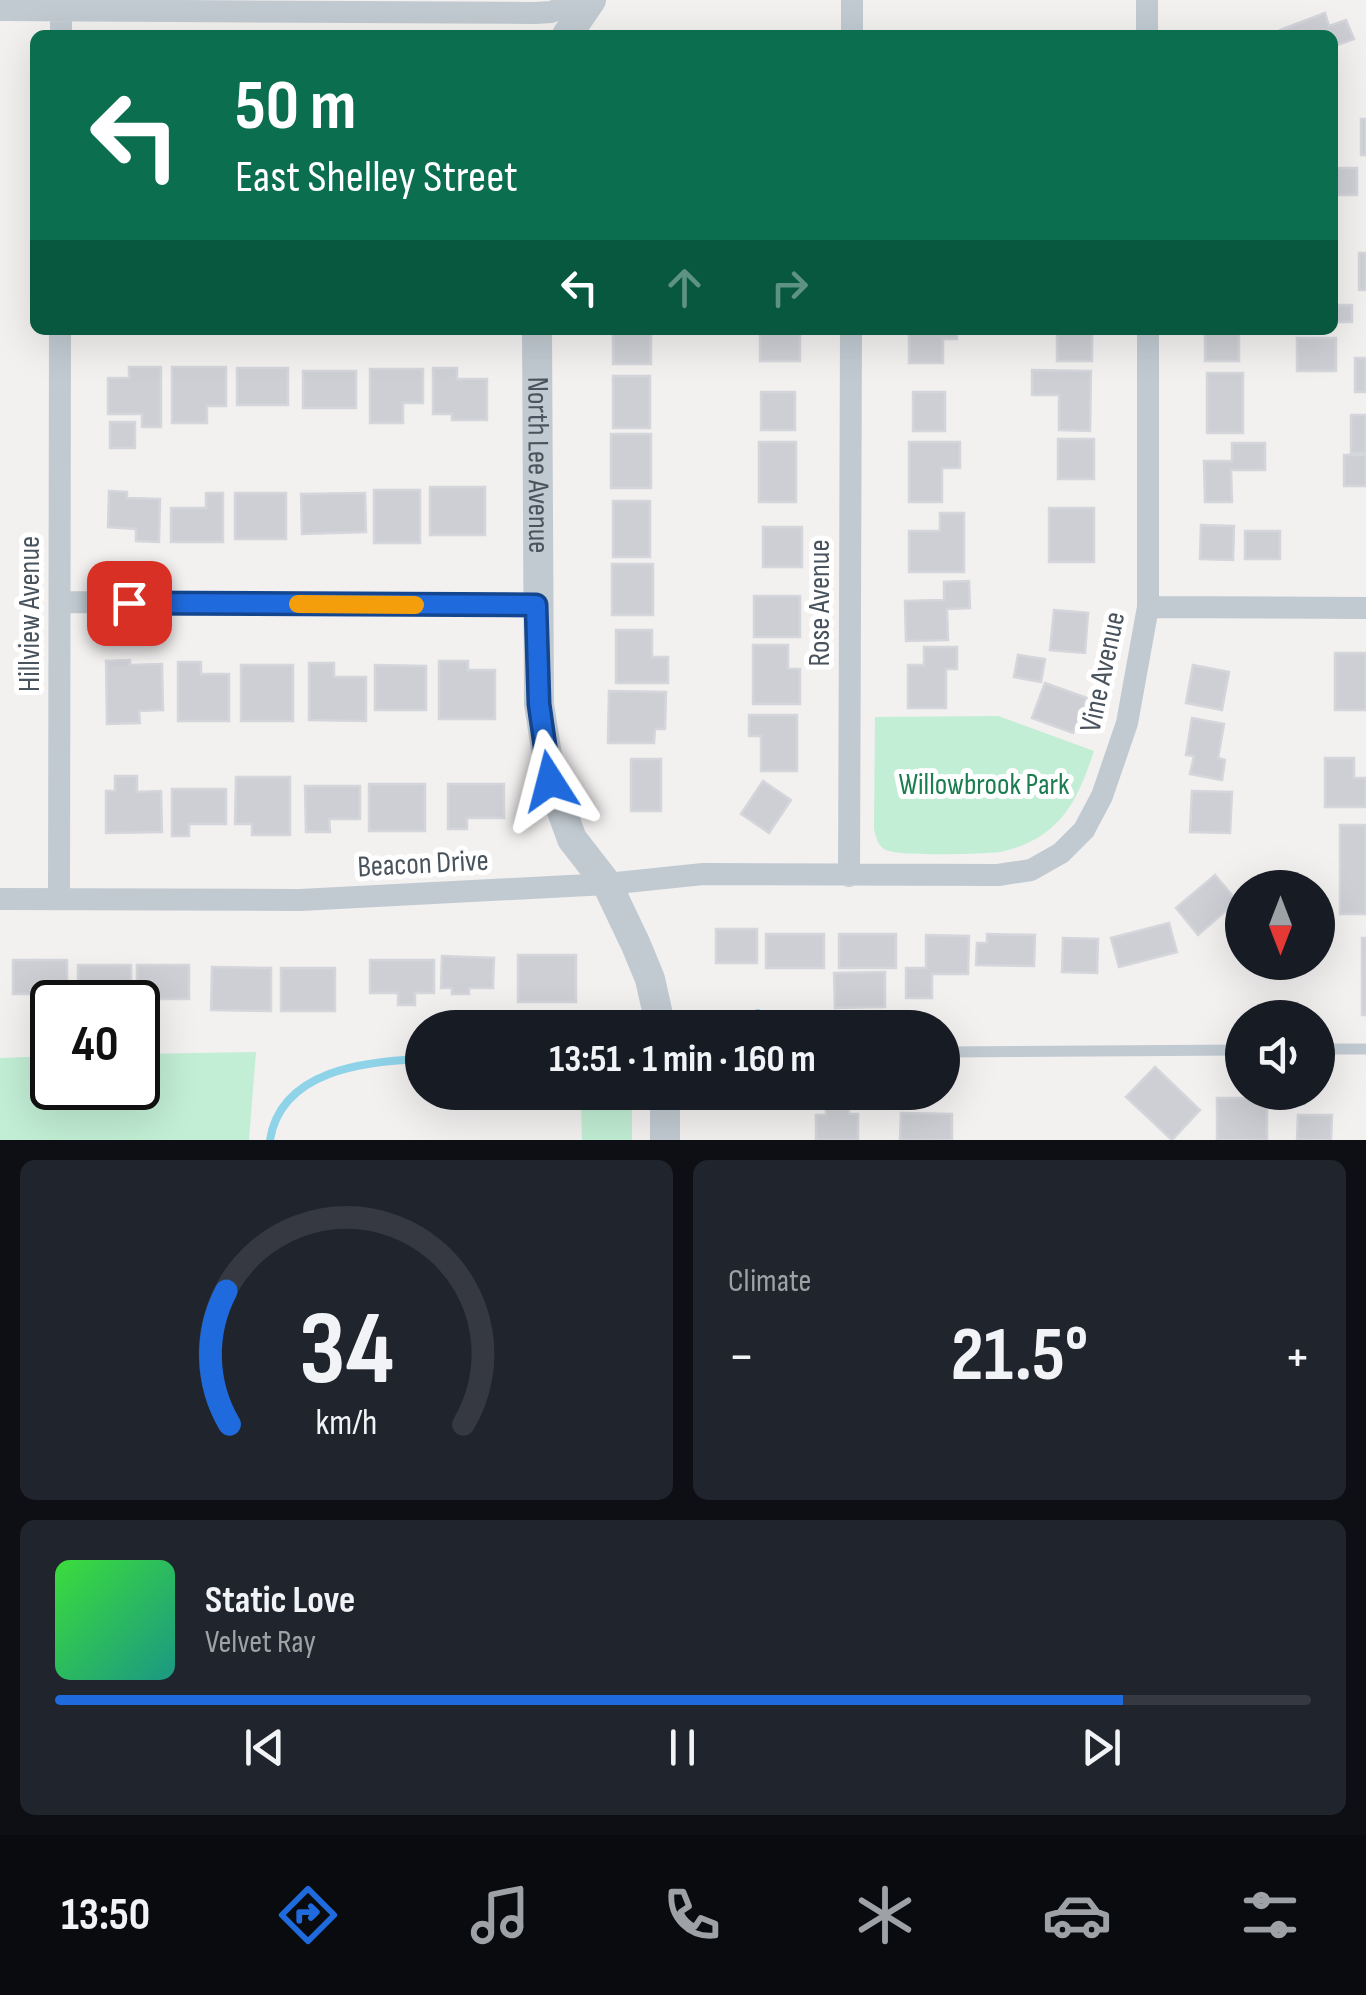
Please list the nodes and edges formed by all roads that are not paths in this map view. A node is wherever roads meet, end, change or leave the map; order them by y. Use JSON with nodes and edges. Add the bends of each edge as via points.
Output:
{"nodes":[{"id":1,"x":583,"y":0,"type":"edge"},
{"id":2,"x":591,"y":0,"type":"edge"},
{"id":3,"x":852,"y":0,"type":"edge"},
{"id":4,"x":1147,"y":0,"type":"edge"},
{"id":5,"x":0,"y":10,"type":"edge"},
{"id":6,"x":61,"y":10,"type":"junction"},
{"id":7,"x":60,"y":30,"type":"edge"},
{"id":8,"x":570,"y":30,"type":"edge"},
{"id":9,"x":852,"y":30,"type":"edge"},
{"id":10,"x":1147,"y":30,"type":"edge"},
{"id":11,"x":60,"y":335,"type":"edge"},
{"id":12,"x":537,"y":335,"type":"edge"},
{"id":13,"x":851,"y":335,"type":"edge"},
{"id":14,"x":1148,"y":335,"type":"edge"},
{"id":15,"x":61,"y":602,"type":"junction"},
{"id":16,"x":536,"y":605,"type":"junction"},
{"id":17,"x":1148,"y":607,"type":"junction"},
{"id":18,"x":1366,"y":608,"type":"edge"},
{"id":19,"x":849,"y":876,"type":"junction"},
{"id":20,"x":607,"y":884,"type":"junction"},
{"id":21,"x":0,"y":899,"type":"edge"},
{"id":22,"x":59,"y":899,"type":"junction"},
{"id":23,"x":658,"y":1010,"type":"edge"},
{"id":24,"x":1335,"y":1049,"type":"edge"},
{"id":25,"x":1366,"y":1049,"type":"edge"},
{"id":26,"x":1225,"y":1050,"type":"edge"},
{"id":27,"x":960,"y":1052,"type":"edge"},
{"id":28,"x":665,"y":1110,"type":"edge"},
{"id":29,"x":665,"y":1140,"type":"edge"}],
"edges":[{"from":1,"to":6,"type":"street","via":[[551,12]]},
{"from":2,"to":8,"type":"street"},
{"from":3,"to":9,"type":"street"},
{"from":4,"to":10,"type":"street"},
{"from":5,"to":6,"type":"street"},
{"from":6,"to":7,"type":"street"},
{"from":11,"to":15,"type":"street","name":"Hillview Avenue"},
{"from":12,"to":16,"type":"street","name":"North Lee Avenue"},
{"from":13,"to":19,"type":"street","name":"Rose Avenue"},
{"from":14,"to":17,"type":"street","name":"Vine Avenue"},
{"from":15,"to":16,"type":"street"},
{"from":15,"to":22,"type":"street","name":"Hillview Avenue"},
{"from":16,"to":20,"type":"street","name":"North Lee Avenue","via":[[550,781],[572,840]]},
{"from":17,"to":18,"type":"street"},
{"from":17,"to":19,"type":"street","name":"Vine Avenue","via":[[1127,723],[1102,796],[1084,830],[1061,853],[1031,870],[998,875]]},
{"from":19,"to":20,"type":"street","name":"Beacon Drive","via":[[702,874]]},
{"from":20,"to":22,"type":"street","name":"Beacon Drive","via":[[300,900]]},
{"from":20,"to":23,"type":"street","name":"North Lee Avenue"},
{"from":21,"to":22,"type":"street","name":"Beacon Drive"},
{"from":24,"to":25,"type":"lane"},
{"from":26,"to":27,"type":"lane"},
{"from":28,"to":29,"type":"street"}]}
